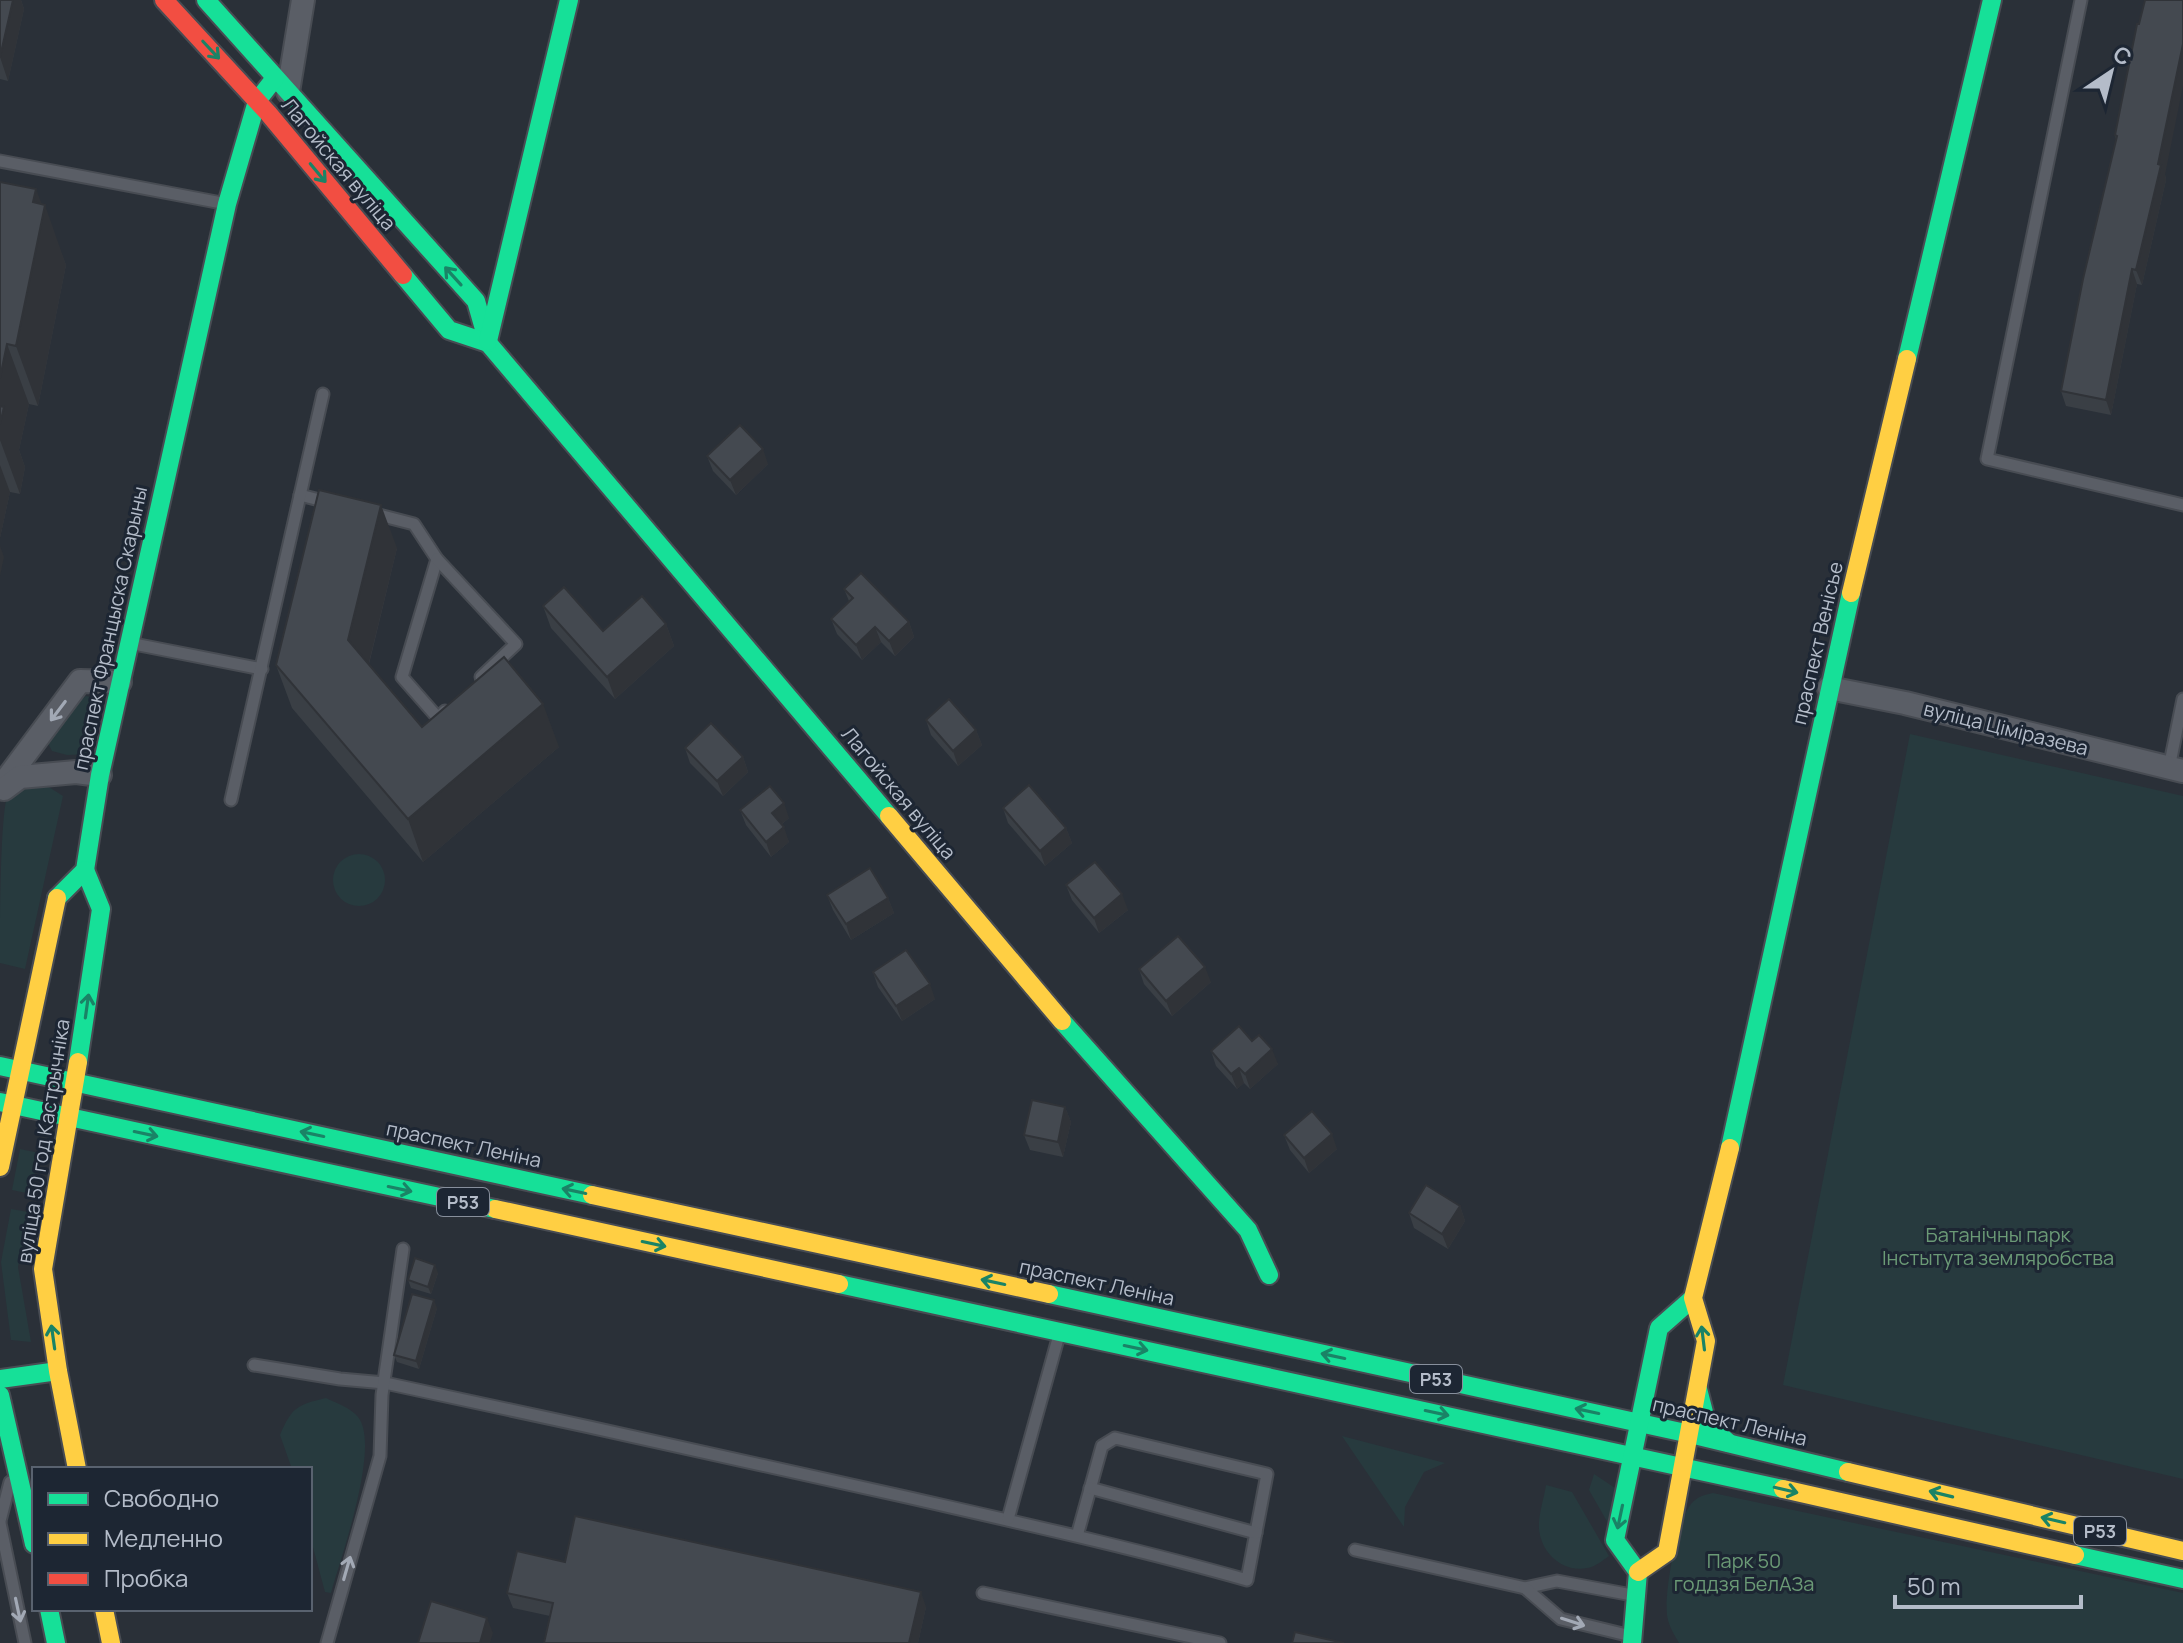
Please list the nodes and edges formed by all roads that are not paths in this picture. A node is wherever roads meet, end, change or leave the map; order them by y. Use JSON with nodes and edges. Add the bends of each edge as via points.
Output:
{"nodes":[{"id":1,"x":164,"y":0,"type":"edge"},
{"id":2,"x":206,"y":0,"type":"edge"},
{"id":3,"x":287,"y":0,"type":"edge"},
{"id":4,"x":303,"y":0,"type":"edge"},
{"id":5,"x":569,"y":0,"type":"edge"},
{"id":6,"x":1992,"y":0,"type":"edge"},
{"id":7,"x":2081,"y":0,"type":"edge"},
{"id":8,"x":282,"y":85,"type":"junction"},
{"id":9,"x":263,"y":107,"type":"junction"},
{"id":10,"x":0,"y":161,"type":"edge"},
{"id":11,"x":227,"y":204,"type":"junction"},
{"id":12,"x":488,"y":343,"type":"junction"},
{"id":13,"x":323,"y":394,"type":"dead end"},
{"id":14,"x":300,"y":495,"type":"junction"},
{"id":15,"x":2183,"y":505,"type":"edge"},
{"id":16,"x":343,"y":506,"type":"edge"},
{"id":17,"x":357,"y":510,"type":"edge"},
{"id":18,"x":437,"y":559,"type":"junction"},
{"id":19,"x":129,"y":643,"type":"junction"},
{"id":20,"x":262,"y":669,"type":"junction"},
{"id":21,"x":120,"y":682,"type":"junction"},
{"id":22,"x":471,"y":686,"type":"edge"},
{"id":23,"x":1829,"y":688,"type":"junction"},
{"id":24,"x":2183,"y":699,"type":"edge"},
{"id":25,"x":449,"y":708,"type":"edge"},
{"id":26,"x":2176,"y":769,"type":"edge"},
{"id":27,"x":100,"y":775,"type":"junction"},
{"id":28,"x":0,"y":790,"type":"edge"},
{"id":29,"x":231,"y":800,"type":"dead end"},
{"id":30,"x":85,"y":870,"type":"junction"},
{"id":31,"x":0,"y":1066,"type":"edge"},
{"id":32,"x":20,"y":1070,"type":"junction"},
{"id":33,"x":75,"y":1083,"type":"junction"},
{"id":34,"x":7,"y":1104,"type":"edge"},
{"id":35,"x":70,"y":1117,"type":"junction"},
{"id":36,"x":0,"y":1167,"type":"edge"},
{"id":37,"x":403,"y":1249,"type":"dead end"},
{"id":38,"x":1269,"y":1275,"type":"dead end"},
{"id":39,"x":1693,"y":1298,"type":"junction"},
{"id":40,"x":1064,"y":1315,"type":"junction"},
{"id":41,"x":254,"y":1365,"type":"dead end"},
{"id":42,"x":58,"y":1371,"type":"junction"},
{"id":43,"x":0,"y":1379,"type":"edge"},
{"id":44,"x":385,"y":1383,"type":"junction"},
{"id":45,"x":1698,"y":1389,"type":"junction"},
{"id":46,"x":0,"y":1395,"type":"edge"},
{"id":47,"x":1639,"y":1423,"type":"junction"},
{"id":48,"x":1690,"y":1434,"type":"junction"},
{"id":49,"x":1729,"y":1443,"type":"junction"},
{"id":50,"x":1632,"y":1456,"type":"junction"},
{"id":51,"x":16,"y":1462,"type":"junction"},
{"id":52,"x":77,"y":1467,"type":"edge"},
{"id":53,"x":1684,"y":1467,"type":"junction"},
{"id":54,"x":1090,"y":1488,"type":"junction"},
{"id":55,"x":1008,"y":1519,"type":"junction"},
{"id":56,"x":0,"y":1522,"type":"edge"},
{"id":57,"x":1256,"y":1533,"type":"junction"},
{"id":58,"x":32,"y":1535,"type":"edge"},
{"id":59,"x":1077,"y":1536,"type":"junction"},
{"id":60,"x":1355,"y":1550,"type":"dead end"},
{"id":61,"x":2183,"y":1551,"type":"edge"},
{"id":62,"x":1638,"y":1572,"type":"junction"},
{"id":63,"x":2183,"y":1579,"type":"edge"},
{"id":64,"x":1525,"y":1588,"type":"junction"},
{"id":65,"x":983,"y":1593,"type":"dead end"},
{"id":66,"x":1636,"y":1596,"type":"junction"},
{"id":67,"x":49,"y":1611,"type":"edge"},
{"id":68,"x":104,"y":1611,"type":"edge"},
{"id":69,"x":1632,"y":1640,"type":"edge"},
{"id":70,"x":25,"y":1643,"type":"edge"},
{"id":71,"x":56,"y":1643,"type":"edge"},
{"id":72,"x":111,"y":1643,"type":"edge"},
{"id":73,"x":327,"y":1643,"type":"edge"},
{"id":74,"x":1220,"y":1643,"type":"edge"}],
"edges":[{"from":1,"to":9,"type":"main road","name":"Лагойская вуліца","one_way":true},
{"from":2,"to":8,"type":"main road","name":"Лагойская вуліца"},
{"from":3,"to":8,"type":"street"},
{"from":4,"to":8,"type":"street"},
{"from":5,"to":12,"type":"main road"},
{"from":6,"to":23,"type":"main road","name":"праспект Венісье"},
{"from":7,"to":15,"type":"lane","via":[[1987,459]]},
{"from":8,"to":9,"type":"main road","name":"праспект Францыска Скарыны"},
{"from":12,"to":8,"type":"main road","name":"Лагойская вуліца","one_way":true,"via":[[476,301]]},
{"from":9,"to":11,"type":"main road","name":"праспект Францыска Скарыны"},
{"from":9,"to":12,"type":"main road","name":"Лагойская вуліца","one_way":true,"via":[[449,330]]},
{"from":10,"to":11,"type":"lane"},
{"from":11,"to":19,"type":"main road","name":"праспект Францыска Скарыны"},
{"from":12,"to":38,"type":"main road","name":"Лагойская вуліца","via":[[1072,1033],[1248,1230]]},
{"from":13,"to":14,"type":"lane"},
{"from":14,"to":16,"type":"lane"},
{"from":14,"to":20,"type":"lane"},
{"from":17,"to":18,"type":"lane","via":[[414,524]]},
{"from":18,"to":22,"type":"lane","via":[[516,644]]},
{"from":18,"to":25,"type":"lane","via":[[402,677],[438,718]]},
{"from":19,"to":20,"type":"lane"},
{"from":19,"to":21,"type":"main road","name":"праспект Францыска Скарыны"},
{"from":20,"to":29,"type":"lane"},
{"from":21,"to":27,"type":"main road","name":"праспект Францыска Скарыны"},
{"from":21,"to":28,"type":"street","one_way":true,"via":[[80,681]]},
{"from":23,"to":26,"type":"street","name":"вуліца Ціміразева"},
{"from":23,"to":39,"type":"main road","name":"праспект Венісье"},
{"from":24,"to":26,"type":"lane"},
{"from":27,"to":28,"type":"street","via":[[20,777]]},
{"from":27,"to":30,"type":"main road","name":"праспект Францыска Скарыны"},
{"from":30,"to":32,"type":"main road","via":[[56,899]]},
{"from":33,"to":30,"type":"main road","name":"вуліца 50 год Кастрычніка","one_way":true,"via":[[101,909]]},
{"from":31,"to":32,"type":"main road","name":"праспект Леніна","number":"Р53"},
{"from":32,"to":33,"type":"main road","name":"праспект Леніна","number":"Р53"},
{"from":32,"to":34,"type":"main road"},
{"from":33,"to":35,"type":"main road","name":"вуліца 50 год Кастрычніка"},
{"from":40,"to":33,"type":"main road","name":"праспект Леніна","number":"Р53","one_way":true},
{"from":34,"to":35,"type":"main road","name":"праспект Леніна","number":"Р53"},
{"from":34,"to":36,"type":"main road","name":"вуліца 50 год Кастрычніка"},
{"from":35,"to":40,"type":"main road","name":"праспект Леніна","number":"Р53","one_way":true},
{"from":42,"to":35,"type":"main road","name":"вуліца 50 год Кастрычніка","one_way":true,"via":[[43,1269]]},
{"from":37,"to":44,"type":"lane"},
{"from":45,"to":39,"type":"main road","one_way":true,"via":[[1706,1341]]},
{"from":39,"to":47,"type":"main road","via":[[1659,1328]]},
{"from":47,"to":40,"type":"main road","name":"праспект Леніна","number":"Р53","one_way":true},
{"from":40,"to":50,"type":"main road","name":"праспект Леніна","number":"Р53","one_way":true},
{"from":40,"to":55,"type":"lane"},
{"from":41,"to":44,"type":"lane"},
{"from":42,"to":43,"type":"main road"},
{"from":42,"to":52,"type":"main road","name":"вуліца 50 год Кастрычніка"},
{"from":44,"to":55,"type":"lane"},
{"from":73,"to":44,"type":"lane","one_way":true,"via":[[380,1456]]},
{"from":45,"to":48,"type":"main road"},
{"from":45,"to":49,"type":"main road","via":[[1707,1424]]},
{"from":46,"to":51,"type":"main road"},
{"from":47,"to":48,"type":"main road","name":"праспект Леніна","number":"Р53"},
{"from":47,"to":50,"type":"main road"},
{"from":48,"to":49,"type":"main road","name":"праспект Леніна","number":"Р53"},
{"from":48,"to":53,"type":"main road"},
{"from":61,"to":49,"type":"main road","name":"праспект Леніна","number":"Р53","one_way":true},
{"from":50,"to":53,"type":"main road","name":"праспект Леніна","number":"Р53"},
{"from":50,"to":62,"type":"main road","one_way":true,"via":[[1615,1540]]},
{"from":51,"to":56,"type":"lane"},
{"from":51,"to":58,"type":"main road"},
{"from":53,"to":62,"type":"main road","via":[[1667,1552]]},
{"from":53,"to":63,"type":"main road","name":"праспект Леніна","number":"Р53","one_way":true},
{"from":54,"to":57,"type":"lane"},
{"from":54,"to":57,"type":"lane","via":[[1102,1446],[1115,1438],[1267,1474]]},
{"from":54,"to":59,"type":"lane"},
{"from":55,"to":59,"type":"lane"},
{"from":56,"to":70,"type":"lane","one_way":true},
{"from":57,"to":59,"type":"lane","via":[[1247,1580]]},
{"from":60,"to":64,"type":"lane"},
{"from":62,"to":66,"type":"main road"},
{"from":64,"to":66,"type":"lane","via":[[1557,1581]]},
{"from":64,"to":69,"type":"lane","one_way":true,"via":[[1561,1619]]},
{"from":65,"to":74,"type":"lane"},
{"from":66,"to":69,"type":"main road"},
{"from":67,"to":71,"type":"main road"},
{"from":68,"to":72,"type":"main road"}]}
